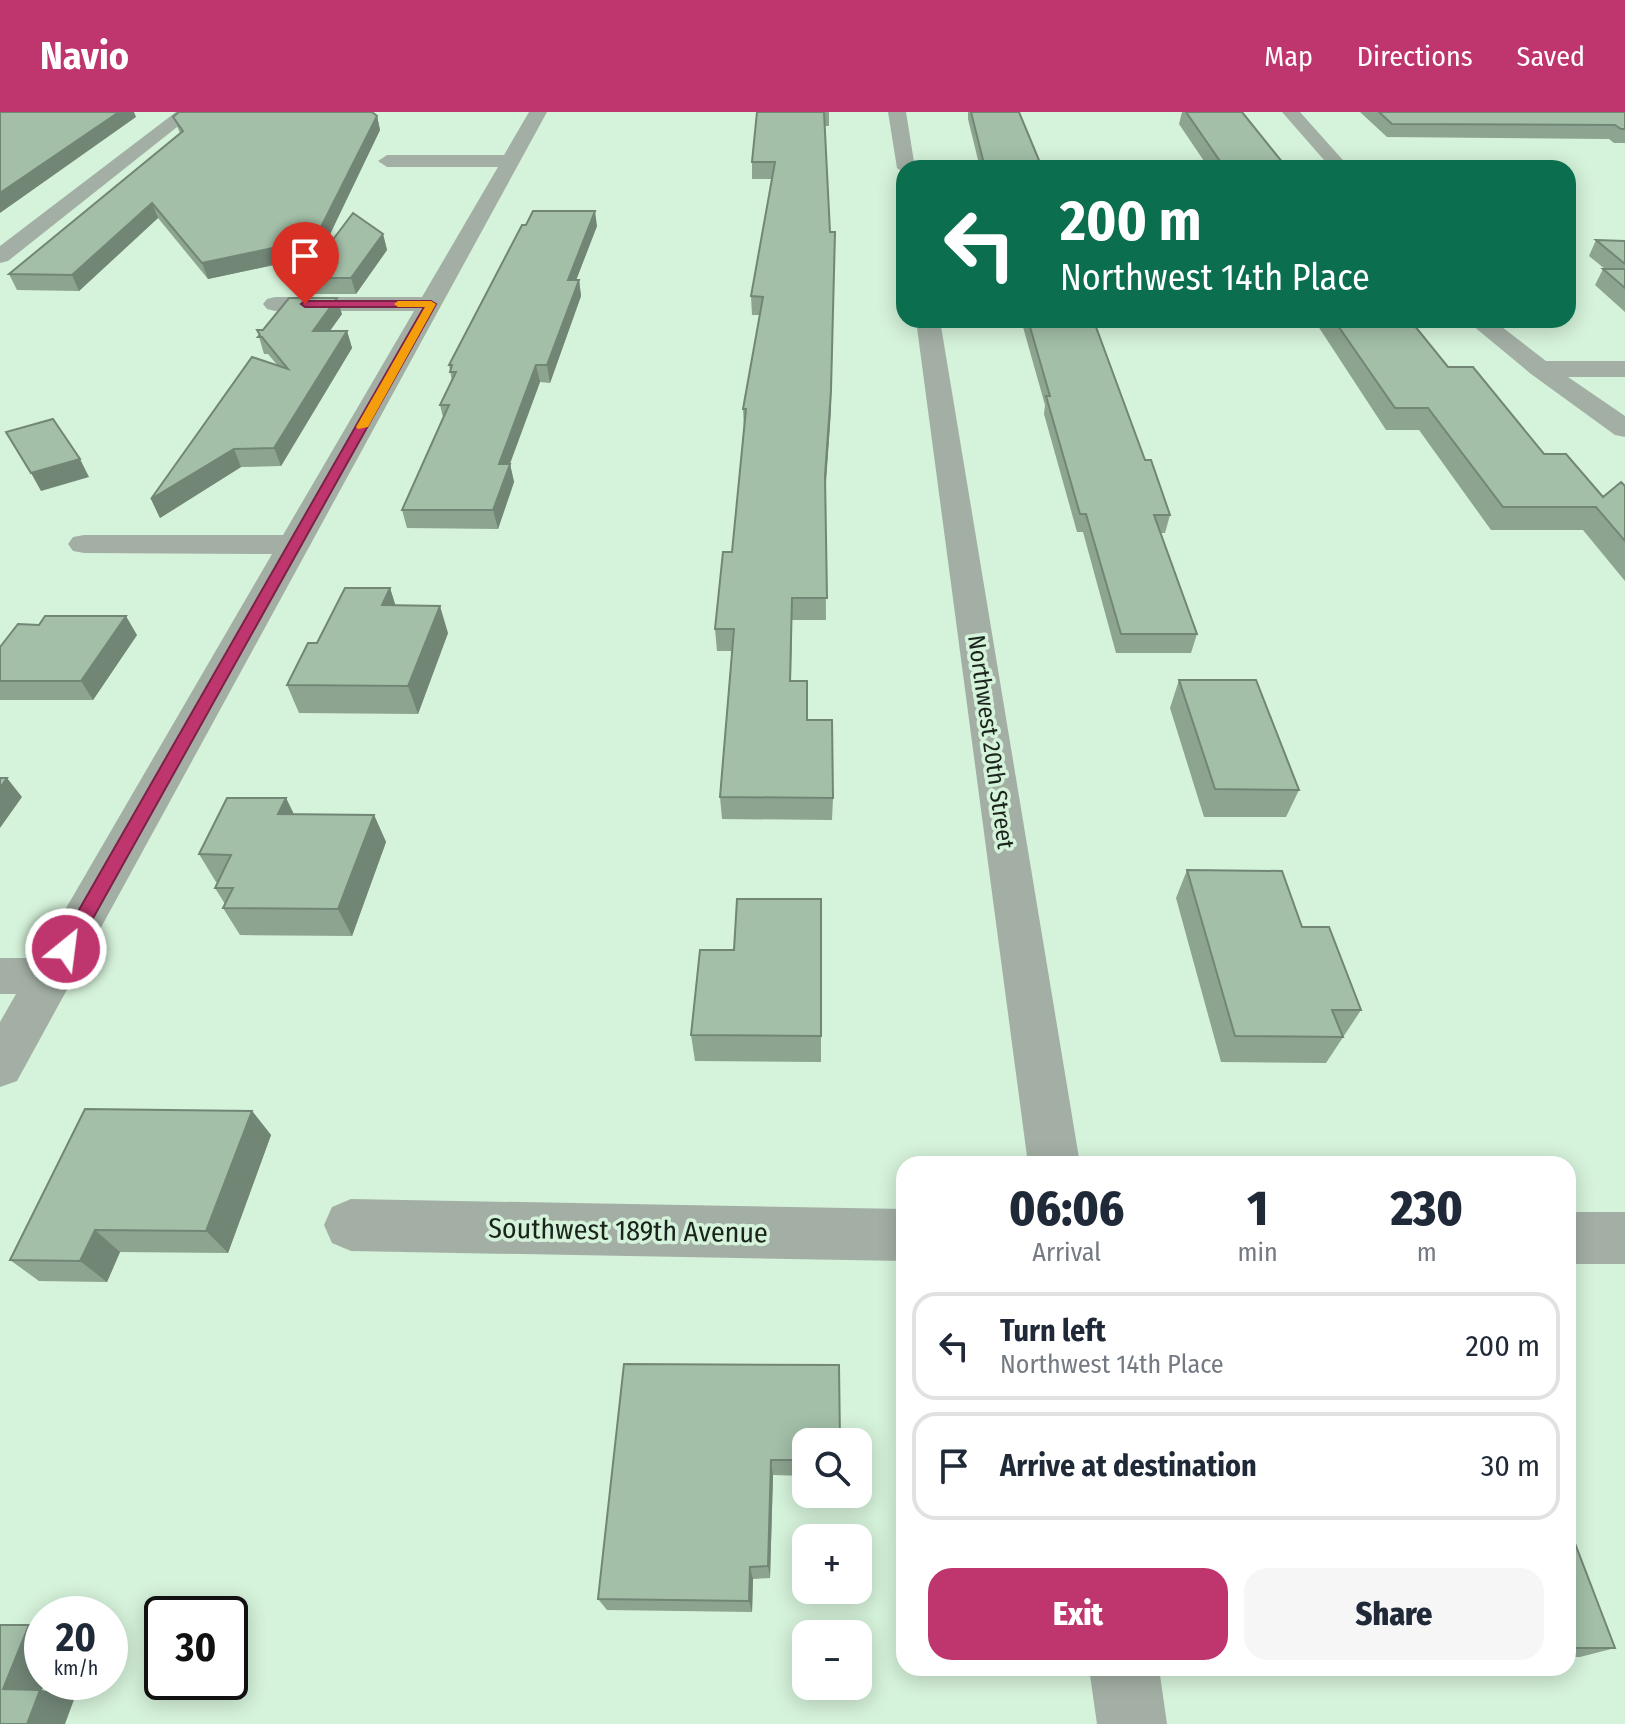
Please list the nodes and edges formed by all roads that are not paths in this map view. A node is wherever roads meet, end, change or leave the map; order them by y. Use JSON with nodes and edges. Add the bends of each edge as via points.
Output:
{"nodes":[{"id":1,"x":187,"y":112,"type":"edge"},
{"id":2,"x":538,"y":112,"type":"edge"},
{"id":3,"x":897,"y":112,"type":"edge"},
{"id":4,"x":1291,"y":112,"type":"edge"},
{"id":5,"x":905,"y":160,"type":"edge"},
{"id":6,"x":1334,"y":160,"type":"edge"},
{"id":7,"x":387,"y":161,"type":"dead end"},
{"id":8,"x":511,"y":161,"type":"junction"},
{"id":9,"x":0,"y":256,"type":"edge"},
{"id":10,"x":275,"y":304,"type":"dead end"},
{"id":11,"x":431,"y":304,"type":"junction"},
{"id":12,"x":929,"y":328,"type":"edge"},
{"id":13,"x":1488,"y":328,"type":"edge"},
{"id":14,"x":1540,"y":369,"type":"junction"},
{"id":15,"x":1625,"y":369,"type":"edge"},
{"id":16,"x":1625,"y":429,"type":"edge"},
{"id":17,"x":84,"y":544,"type":"dead end"},
{"id":18,"x":295,"y":545,"type":"junction"},
{"id":19,"x":0,"y":976,"type":"edge"},
{"id":20,"x":51,"y":976,"type":"junction"},
{"id":21,"x":0,"y":1066,"type":"edge"},
{"id":22,"x":1053,"y":1156,"type":"edge"},
{"id":23,"x":351,"y":1225,"type":"dead end"},
{"id":24,"x":896,"y":1235,"type":"edge"},
{"id":25,"x":1576,"y":1238,"type":"edge"},
{"id":26,"x":1625,"y":1238,"type":"edge"},
{"id":27,"x":1125,"y":1676,"type":"edge"},
{"id":28,"x":1132,"y":1724,"type":"edge"}],
"edges":[{"from":1,"to":9,"type":"street"},
{"from":2,"to":8,"type":"street"},
{"from":3,"to":5,"type":"street"},
{"from":4,"to":6,"type":"street"},
{"from":7,"to":8,"type":"street"},
{"from":8,"to":11,"type":"street"},
{"from":10,"to":11,"type":"street"},
{"from":11,"to":18,"type":"street"},
{"from":12,"to":22,"type":"street","name":"Northwest 20th Street"},
{"from":13,"to":14,"type":"street"},
{"from":14,"to":15,"type":"street"},
{"from":14,"to":16,"type":"street"},
{"from":17,"to":18,"type":"street"},
{"from":18,"to":20,"type":"street"},
{"from":19,"to":20,"type":"street"},
{"from":20,"to":21,"type":"street"},
{"from":23,"to":24,"type":"street","name":"Southwest 189th Avenue"},
{"from":25,"to":26,"type":"street"},
{"from":27,"to":28,"type":"street"}]}
